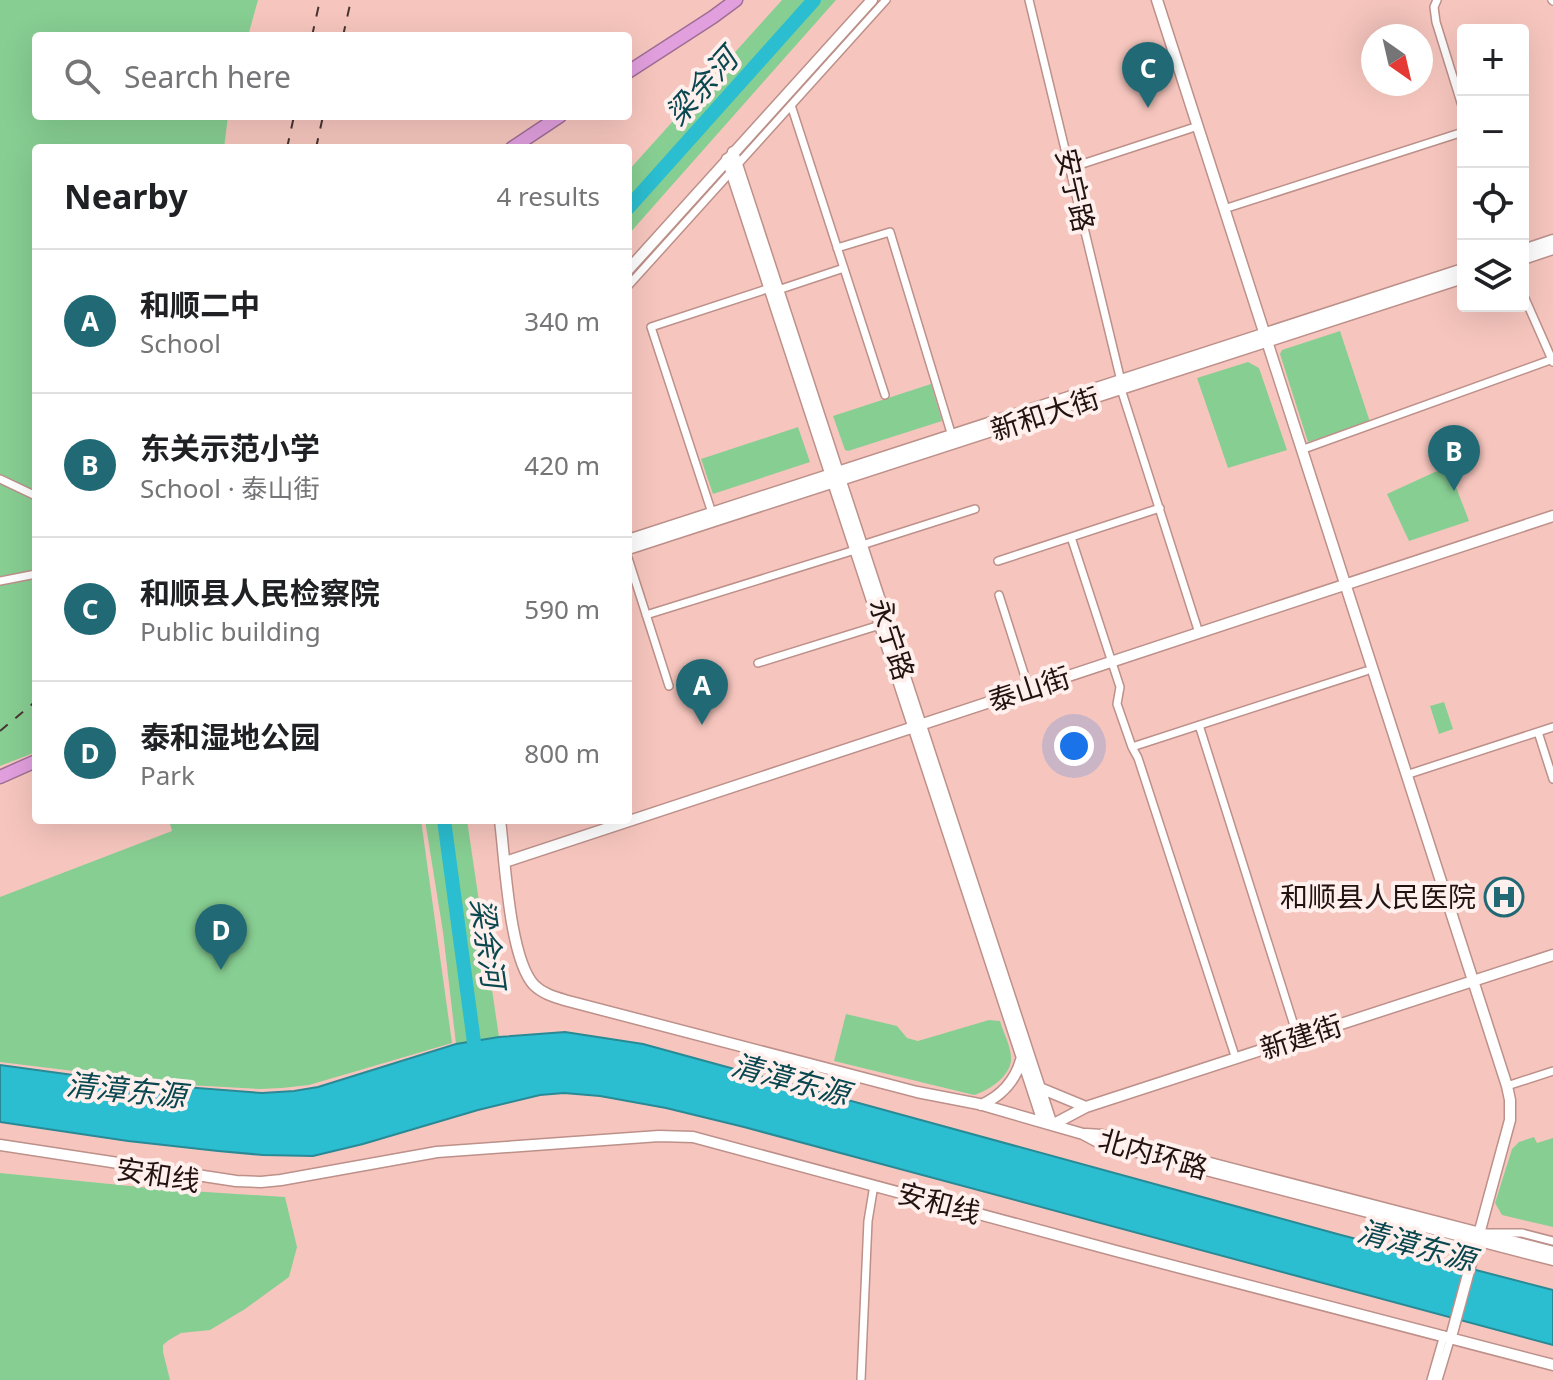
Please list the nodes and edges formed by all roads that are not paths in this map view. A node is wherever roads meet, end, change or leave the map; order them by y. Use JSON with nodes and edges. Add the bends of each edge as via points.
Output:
{"nodes":[{"id":1,"x":736,"y":0,"type":"edge"},
{"id":2,"x":872,"y":0,"type":"edge"},
{"id":3,"x":886,"y":0,"type":"edge"},
{"id":4,"x":1029,"y":0,"type":"edge"},
{"id":5,"x":1150,"y":0,"type":"edge"},
{"id":6,"x":1157,"y":0,"type":"edge"},
{"id":7,"x":1437,"y":0,"type":"edge"},
{"id":8,"x":632,"y":69,"type":"edge"},
{"id":9,"x":1459,"y":96,"type":"edge"},
{"id":10,"x":791,"y":105,"type":"junction"},
{"id":11,"x":554,"y":120,"type":"edge"},
{"id":12,"x":1192,"y":128,"type":"junction"},
{"id":13,"x":1457,"y":134,"type":"edge"},
{"id":14,"x":518,"y":144,"type":"edge"},
{"id":15,"x":732,"y":161,"type":"junction"},
{"id":16,"x":1070,"y":168,"type":"junction"},
{"id":17,"x":1224,"y":209,"type":"junction"},
{"id":18,"x":1553,"y":240,"type":"edge"},
{"id":19,"x":837,"y":248,"type":"junction"},
{"id":20,"x":1529,"y":248,"type":"edge"},
{"id":21,"x":1553,"y":249,"type":"edge"},
{"id":22,"x":1529,"y":257,"type":"edge"},
{"id":23,"x":632,"y":266,"type":"edge"},
{"id":24,"x":844,"y":268,"type":"junction"},
{"id":25,"x":1457,"y":271,"type":"edge"},
{"id":26,"x":1457,"y":280,"type":"edge"},
{"id":27,"x":632,"y":281,"type":"edge"},
{"id":28,"x":774,"y":289,"type":"junction"},
{"id":29,"x":1529,"y":307,"type":"edge"},
{"id":30,"x":1263,"y":339,"type":"junction"},
{"id":31,"x":1553,"y":360,"type":"edge"},
{"id":32,"x":1121,"y":385,"type":"junction"},
{"id":33,"x":885,"y":395,"type":"dead end"},
{"id":34,"x":952,"y":436,"type":"junction"},
{"id":35,"x":1301,"y":450,"type":"junction"},
{"id":36,"x":836,"y":477,"type":"junction"},
{"id":37,"x":0,"y":479,"type":"edge"},
{"id":38,"x":32,"y":494,"type":"edge"},
{"id":39,"x":1160,"y":508,"type":"junction"},
{"id":40,"x":975,"y":509,"type":"dead end"},
{"id":41,"x":712,"y":513,"type":"junction"},
{"id":42,"x":1553,"y":516,"type":"edge"},
{"id":43,"x":1071,"y":537,"type":"junction"},
{"id":44,"x":632,"y":539,"type":"edge"},
{"id":45,"x":858,"y":547,"type":"junction"},
{"id":46,"x":632,"y":548,"type":"edge"},
{"id":47,"x":998,"y":561,"type":"dead end"},
{"id":48,"x":632,"y":571,"type":"edge"},
{"id":49,"x":32,"y":575,"type":"edge"},
{"id":50,"x":0,"y":581,"type":"edge"},
{"id":51,"x":1342,"y":585,"type":"junction"},
{"id":52,"x":999,"y":595,"type":"dead end"},
{"id":53,"x":646,"y":615,"type":"junction"},
{"id":54,"x":880,"y":625,"type":"junction"},
{"id":55,"x":1199,"y":633,"type":"junction"},
{"id":56,"x":1112,"y":662,"type":"junction"},
{"id":57,"x":758,"y":663,"type":"dead end"},
{"id":58,"x":1366,"y":671,"type":"junction"},
{"id":59,"x":669,"y":686,"type":"dead end"},
{"id":60,"x":1029,"y":689,"type":"junction"},
{"id":61,"x":1199,"y":725,"type":"junction"},
{"id":62,"x":917,"y":727,"type":"junction"},
{"id":63,"x":1553,"y":727,"type":"edge"},
{"id":64,"x":1538,"y":732,"type":"junction"},
{"id":65,"x":1132,"y":747,"type":"junction"},
{"id":66,"x":32,"y":763,"type":"edge"},
{"id":67,"x":1406,"y":775,"type":"junction"},
{"id":68,"x":0,"y":777,"type":"edge"},
{"id":69,"x":1553,"y":779,"type":"edge"},
{"id":70,"x":632,"y":820,"type":"edge"},
{"id":71,"x":500,"y":824,"type":"edge"},
{"id":72,"x":621,"y":824,"type":"edge"},
{"id":73,"x":505,"y":862,"type":"junction"},
{"id":74,"x":1553,"y":955,"type":"edge"},
{"id":75,"x":1470,"y":982,"type":"junction"},
{"id":76,"x":1298,"y":1038,"type":"junction"},
{"id":77,"x":1022,"y":1058,"type":"junction"},
{"id":78,"x":1236,"y":1059,"type":"junction"},
{"id":79,"x":1553,"y":1071,"type":"edge"},
{"id":80,"x":1507,"y":1086,"type":"junction"},
{"id":81,"x":1040,"y":1088,"type":"junction"},
{"id":82,"x":981,"y":1105,"type":"junction"},
{"id":83,"x":1086,"y":1107,"type":"junction"},
{"id":84,"x":1047,"y":1124,"type":"junction"},
{"id":85,"x":0,"y":1145,"type":"edge"},
{"id":86,"x":0,"y":1151,"type":"edge"},
{"id":87,"x":316,"y":1174,"type":"junction"},
{"id":88,"x":874,"y":1185,"type":"junction"},
{"id":89,"x":1476,"y":1236,"type":"junction"},
{"id":90,"x":1553,"y":1241,"type":"edge"},
{"id":91,"x":1553,"y":1252,"type":"edge"},
{"id":92,"x":1553,"y":1260,"type":"edge"},
{"id":93,"x":1447,"y":1336,"type":"junction"},
{"id":94,"x":1553,"y":1365,"type":"edge"},
{"id":95,"x":861,"y":1380,"type":"edge"},
{"id":96,"x":1431,"y":1380,"type":"edge"},
{"id":97,"x":1438,"y":1380,"type":"edge"}],
"edges":[{"from":1,"to":8,"type":"highway"},
{"from":2,"to":15,"type":"main road"},
{"from":3,"to":10,"type":"street"},
{"from":4,"to":16,"type":"street","name":"安宁路"},
{"from":5,"to":12,"type":"main road"},
{"from":6,"to":17,"type":"main road"},
{"from":7,"to":9,"type":"street","via":[[1436,22]]},
{"from":10,"to":15,"type":"street"},
{"from":10,"to":19,"type":"street"},
{"from":11,"to":14,"type":"highway"},
{"from":12,"to":16,"type":"street"},
{"from":12,"to":30,"type":"main road"},
{"from":13,"to":17,"type":"street"},
{"from":15,"to":23,"type":"main road"},
{"from":15,"to":27,"type":"street"},
{"from":15,"to":28,"type":"main road","name":"永宁路"},
{"from":16,"to":32,"type":"street","name":"安宁路"},
{"from":17,"to":30,"type":"main road"},
{"from":18,"to":20,"type":"main road"},
{"from":19,"to":24,"type":"street"},
{"from":19,"to":34,"type":"street","via":[[890,232]]},
{"from":21,"to":22,"type":"main road"},
{"from":24,"to":28,"type":"street"},
{"from":24,"to":33,"type":"street"},
{"from":25,"to":30,"type":"main road","name":"新和大街"},
{"from":26,"to":30,"type":"main road","name":"新和大街"},
{"from":28,"to":36,"type":"main road","name":"永宁路"},
{"from":28,"to":41,"type":"street","via":[[651,327]]},
{"from":29,"to":31,"type":"street"},
{"from":30,"to":32,"type":"main road","name":"新和大街"},
{"from":30,"to":35,"type":"main road"},
{"from":30,"to":51,"type":"main road"},
{"from":31,"to":35,"type":"street"},
{"from":32,"to":34,"type":"main road","name":"新和大街"},
{"from":32,"to":36,"type":"main road","name":"新和大街"},
{"from":32,"to":39,"type":"street","name":"安宁路"},
{"from":34,"to":36,"type":"main road","name":"新和大街"},
{"from":35,"to":51,"type":"main road"},
{"from":36,"to":41,"type":"main road","name":"新和大街"},
{"from":36,"to":45,"type":"main road","name":"永宁路"},
{"from":36,"to":46,"type":"main road","name":"新和大街"},
{"from":37,"to":38,"type":"street"},
{"from":39,"to":43,"type":"street"},
{"from":39,"to":55,"type":"street","name":"安宁路"},
{"from":40,"to":45,"type":"street"},
{"from":41,"to":44,"type":"main road","name":"新和大街"},
{"from":42,"to":51,"type":"main road","name":"泰山街"},
{"from":43,"to":47,"type":"street"},
{"from":43,"to":56,"type":"street"},
{"from":45,"to":53,"type":"street"},
{"from":45,"to":54,"type":"main road","name":"永宁路"},
{"from":45,"to":62,"type":"main road","name":"永宁路"},
{"from":48,"to":53,"type":"street"},
{"from":49,"to":50,"type":"street"},
{"from":51,"to":55,"type":"main road","name":"泰山街"},
{"from":51,"to":58,"type":"main road"},
{"from":51,"to":67,"type":"main road"},
{"from":52,"to":60,"type":"street"},
{"from":53,"to":59,"type":"street"},
{"from":54,"to":57,"type":"street"},
{"from":54,"to":62,"type":"main road","name":"永宁路"},
{"from":55,"to":56,"type":"main road","name":"泰山街"},
{"from":56,"to":60,"type":"main road","name":"泰山街"},
{"from":56,"to":65,"type":"street","via":[[1120,687],[1117,704]]},
{"from":58,"to":61,"type":"street"},
{"from":58,"to":75,"type":"main road"},
{"from":60,"to":62,"type":"main road","name":"泰山街"},
{"from":61,"to":65,"type":"street"},
{"from":61,"to":76,"type":"street"},
{"from":62,"to":70,"type":"main road","name":"泰山街"},
{"from":62,"to":77,"type":"main road","name":"永宁路"},
{"from":62,"to":81,"type":"main road","name":"永宁路"},
{"from":63,"to":64,"type":"street"},
{"from":64,"to":67,"type":"street"},
{"from":64,"to":69,"type":"street"},
{"from":65,"to":78,"type":"street"},
{"from":66,"to":68,"type":"highway"},
{"from":67,"to":75,"type":"main road"},
{"from":71,"to":73,"type":"main road","name":"北内环路"},
{"from":72,"to":73,"type":"main road","name":"泰山街"},
{"from":73,"to":82,"type":"main road","name":"北内环路","via":[[521,964],[546,994]]},
{"from":74,"to":75,"type":"main road","name":"新建街"},
{"from":75,"to":76,"type":"main road","name":"新建街"},
{"from":75,"to":80,"type":"main road"},
{"from":75,"to":89,"type":"main road","via":[[1504,1111]]},
{"from":76,"to":78,"type":"main road","name":"新建街"},
{"from":77,"to":82,"type":"main road","via":[[1007,1087]]},
{"from":77,"to":84,"type":"main road","name":"永宁路"},
{"from":78,"to":83,"type":"main road","name":"新建街"},
{"from":79,"to":80,"type":"street"},
{"from":80,"to":89,"type":"main road","via":[[1510,1120]]},
{"from":81,"to":83,"type":"main road"},
{"from":81,"to":84,"type":"main road","name":"永宁路"},
{"from":82,"to":84,"type":"main road","name":"北内环路"},
{"from":83,"to":84,"type":"main road","name":"新建街"},
{"from":84,"to":89,"type":"main road","name":"北内环路","via":[[1098,1142]]},
{"from":85,"to":87,"type":"main road","name":"安和线","via":[[249,1182]]},
{"from":86,"to":87,"type":"main road","name":"安和线","via":[[248,1188],[281,1186]]},
{"from":87,"to":88,"type":"main road","name":"安和线","via":[[437,1152],[677,1136]]},
{"from":88,"to":93,"type":"main road","name":"安和线"},
{"from":88,"to":95,"type":"street"},
{"from":89,"to":90,"type":"street","via":[[1522,1233]]},
{"from":89,"to":91,"type":"main road","name":"北内环路"},
{"from":89,"to":92,"type":"main road","name":"北内环路"},
{"from":89,"to":93,"type":"main road"},
{"from":93,"to":94,"type":"main road","name":"安和线"},
{"from":93,"to":96,"type":"street"},
{"from":93,"to":97,"type":"street"}]}
